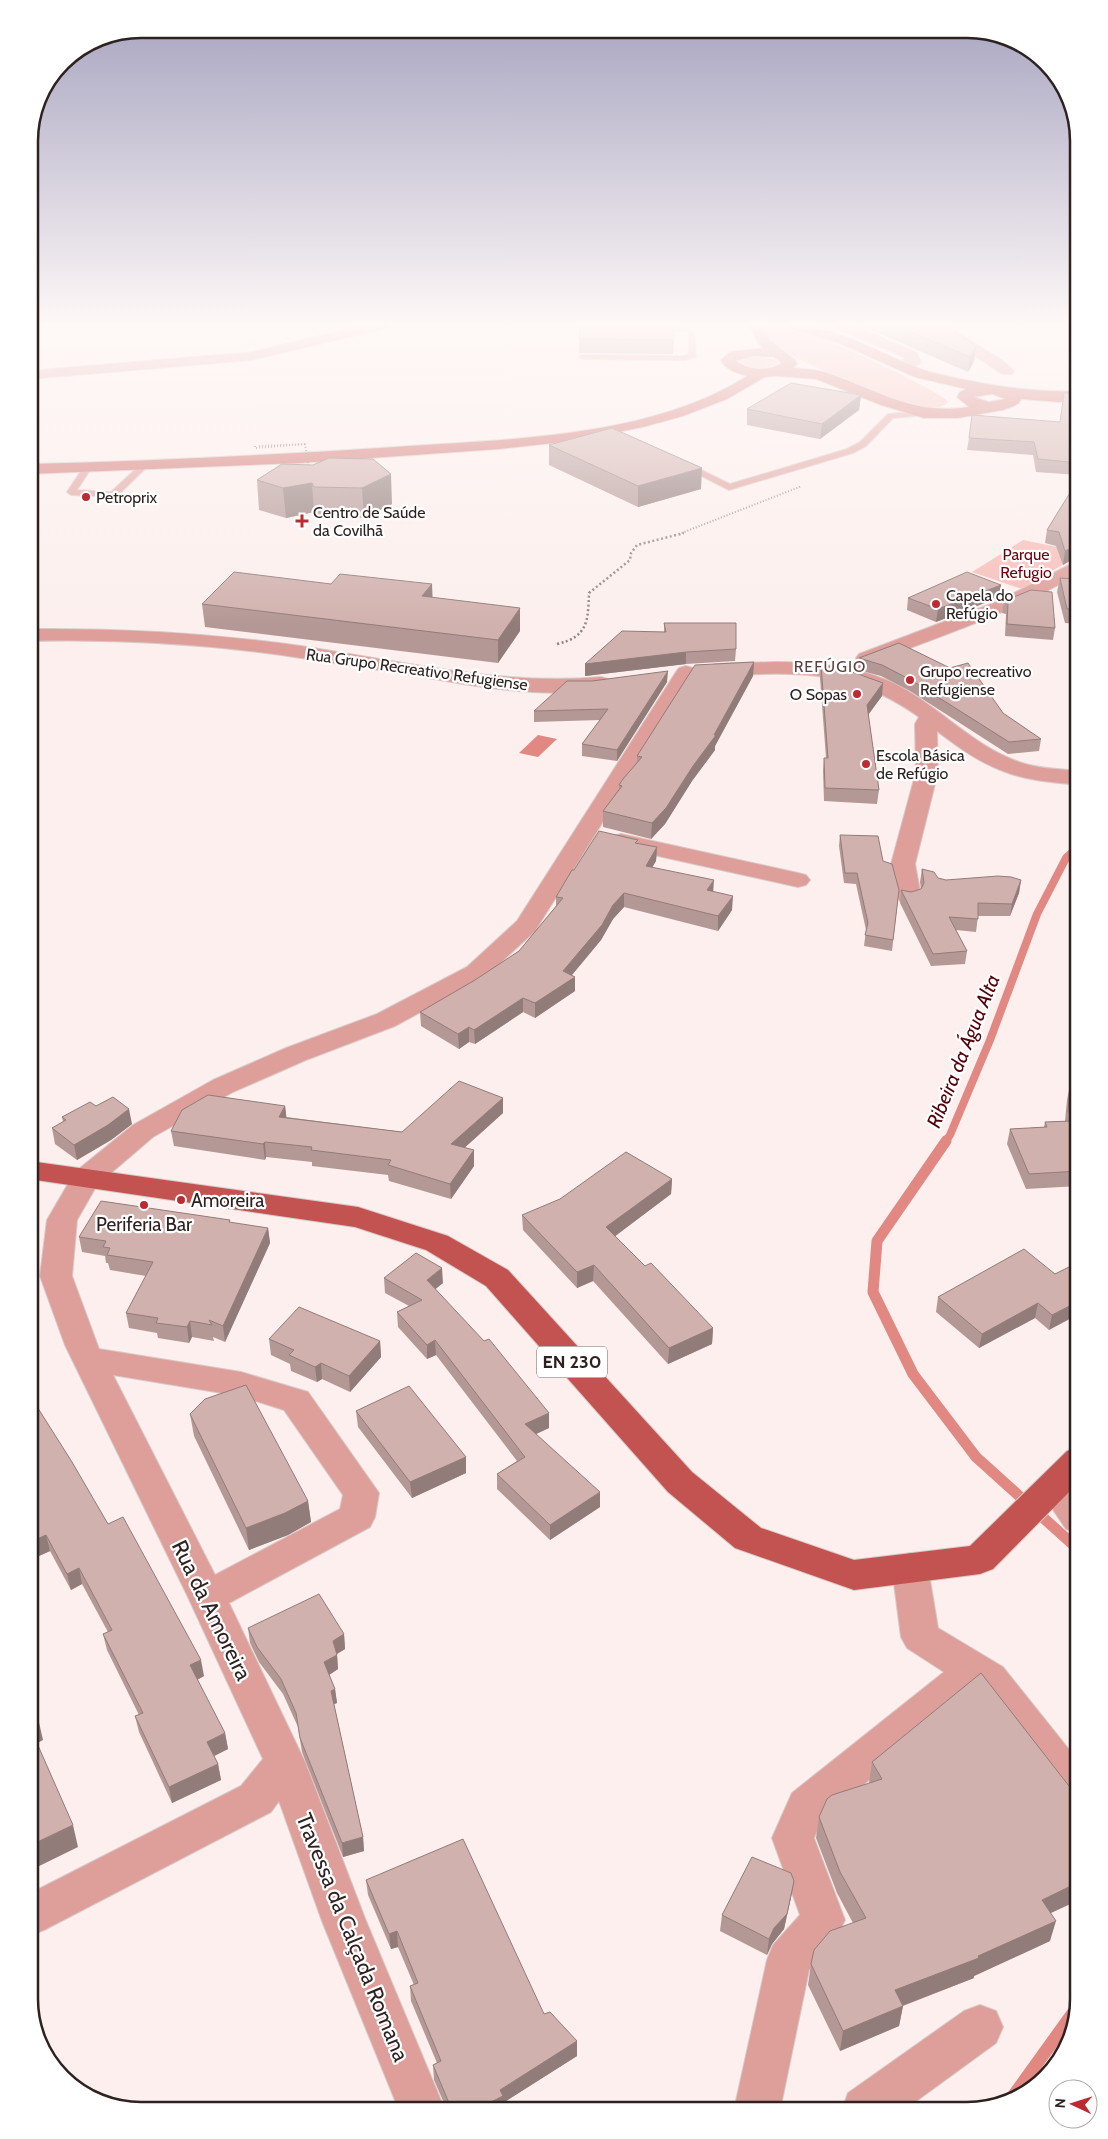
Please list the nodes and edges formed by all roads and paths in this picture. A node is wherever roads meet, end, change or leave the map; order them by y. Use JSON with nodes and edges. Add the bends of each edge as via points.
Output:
{"nodes":[{"id":1,"x":598,"y":425,"type":"edge"},
{"id":2,"x":633,"y":425,"type":"edge"},
{"id":3,"x":877,"y":425,"type":"edge"},
{"id":4,"x":611,"y":430,"type":"junction"},
{"id":5,"x":627,"y":437,"type":"edge"},
{"id":6,"x":306,"y":444,"type":"junction"},
{"id":7,"x":258,"y":446,"type":"dead end"},
{"id":8,"x":38,"y":460,"type":"edge"},
{"id":9,"x":678,"y":462,"type":"edge"},
{"id":10,"x":145,"y":465,"type":"junction"},
{"id":11,"x":88,"y":468,"type":"junction"},
{"id":12,"x":38,"y":469,"type":"edge"},
{"id":13,"x":310,"y":473,"type":"edge"},
{"id":14,"x":810,"y":483,"type":"dead end"},
{"id":15,"x":1070,"y":574,"type":"edge"},
{"id":16,"x":38,"y":635,"type":"edge"},
{"id":17,"x":557,"y":644,"type":"dead end"},
{"id":18,"x":832,"y":671,"type":"junction"},
{"id":19,"x":686,"y":672,"type":"junction"},
{"id":20,"x":658,"y":676,"type":"edge"},
{"id":21,"x":620,"y":681,"type":"edge"},
{"id":22,"x":930,"y":716,"type":"junction"},
{"id":23,"x":1070,"y":777,"type":"edge"},
{"id":24,"x":585,"y":833,"type":"junction"},
{"id":25,"x":904,"y":868,"type":"junction"},
{"id":26,"x":931,"y":879,"type":"edge"},
{"id":27,"x":798,"y":880,"type":"dead end"},
{"id":28,"x":909,"y":896,"type":"edge"},
{"id":29,"x":38,"y":1171,"type":"edge"},
{"id":30,"x":85,"y":1179,"type":"junction"},
{"id":31,"x":88,"y":1360,"type":"junction"},
{"id":32,"x":1070,"y":1470,"type":"edge"},
{"id":33,"x":1051,"y":1490,"type":"junction"},
{"id":34,"x":1070,"y":1510,"type":"edge"},
{"id":35,"x":910,"y":1568,"type":"junction"},
{"id":36,"x":207,"y":1597,"type":"junction"},
{"id":37,"x":964,"y":1666,"type":"junction"},
{"id":38,"x":285,"y":1762,"type":"junction"},
{"id":39,"x":1070,"y":1782,"type":"edge"},
{"id":40,"x":38,"y":1911,"type":"edge"},
{"id":41,"x":980,"y":2028,"type":"dead end"},
{"id":42,"x":418,"y":2101,"type":"edge"},
{"id":43,"x":759,"y":2102,"type":"edge"},
{"id":44,"x":875,"y":2102,"type":"edge"}],
"edges":[{"from":1,"to":8,"type":"main road","via":[[514,438],[444,443]]},
{"from":2,"to":4,"type":"main road"},
{"from":3,"to":9,"type":"lane","via":[[864,444],[850,452],[729,487]]},
{"from":4,"to":5,"type":"lane"},
{"from":4,"to":10,"type":"main road","via":[[502,444]]},
{"from":6,"to":6,"type":"path","bridge":true,"via":[[306,445],[255,448],[255,446]]},
{"from":6,"to":7,"type":"path","bridge":true},
{"from":6,"to":13,"type":"path","bridge":true},
{"from":10,"to":11,"type":"main road"},
{"from":10,"to":11,"type":"lane","via":[[113,495],[71,492]]},
{"from":11,"to":12,"type":"main road"},
{"from":14,"to":17,"type":"path","via":[[690,530],[637,545],[630,560],[589,593],[582,633],[571,642]]},
{"from":15,"to":18,"type":"street","via":[[1061,582]]},
{"from":16,"to":21,"type":"street","name":"Rua Grupo Recreativo Refugiense","via":[[182,638],[496,683],[539,685]]},
{"from":18,"to":19,"type":"street","via":[[748,668]]},
{"from":18,"to":22,"type":"street","via":[[873,682]]},
{"from":19,"to":20,"type":"street"},
{"from":19,"to":24,"type":"street"},
{"from":22,"to":23,"type":"street","via":[[1012,767]]},
{"from":22,"to":25,"type":"street","via":[[926,724],[927,772]]},
{"from":24,"to":27,"type":"street"},
{"from":24,"to":30,"type":"street","via":[[526,926],[476,972],[386,1020],[223,1086],[142,1131]]},
{"from":25,"to":26,"type":"street"},
{"from":25,"to":28,"type":"street"},
{"from":29,"to":30,"type":"main road","number":"EN 230"},
{"from":30,"to":31,"type":"street","name":"Rua da Amoreira","via":[[62,1220],[56,1276]]},
{"from":30,"to":35,"type":"main road","number":"EN 230","via":[[358,1217],[437,1243],[497,1278],[680,1482],[748,1538],[854,1575]]},
{"from":31,"to":36,"type":"street","name":"Rua da Amoreira"},
{"from":31,"to":36,"type":"street","via":[[241,1384],[296,1401],[361,1493],[357,1517]]},
{"from":32,"to":33,"type":"main road","number":"EN 230"},
{"from":33,"to":34,"type":"street"},
{"from":33,"to":35,"type":"main road","number":"EN 230","via":[[980,1559]]},
{"from":35,"to":37,"type":"street","via":[[920,1637]]},
{"from":36,"to":38,"type":"street","name":"Rua da Amoreira"},
{"from":37,"to":39,"type":"street","via":[[990,1679]]},
{"from":37,"to":43,"type":"street","via":[[962,1680],[808,1806],[793,1838],[823,1920],[789,1960]]},
{"from":38,"to":40,"type":"street","via":[[256,1799]]},
{"from":38,"to":42,"type":"street","name":"Travessa da Calçada Romana","via":[[344,1921]]},
{"from":41,"to":44,"type":"street"}]}
